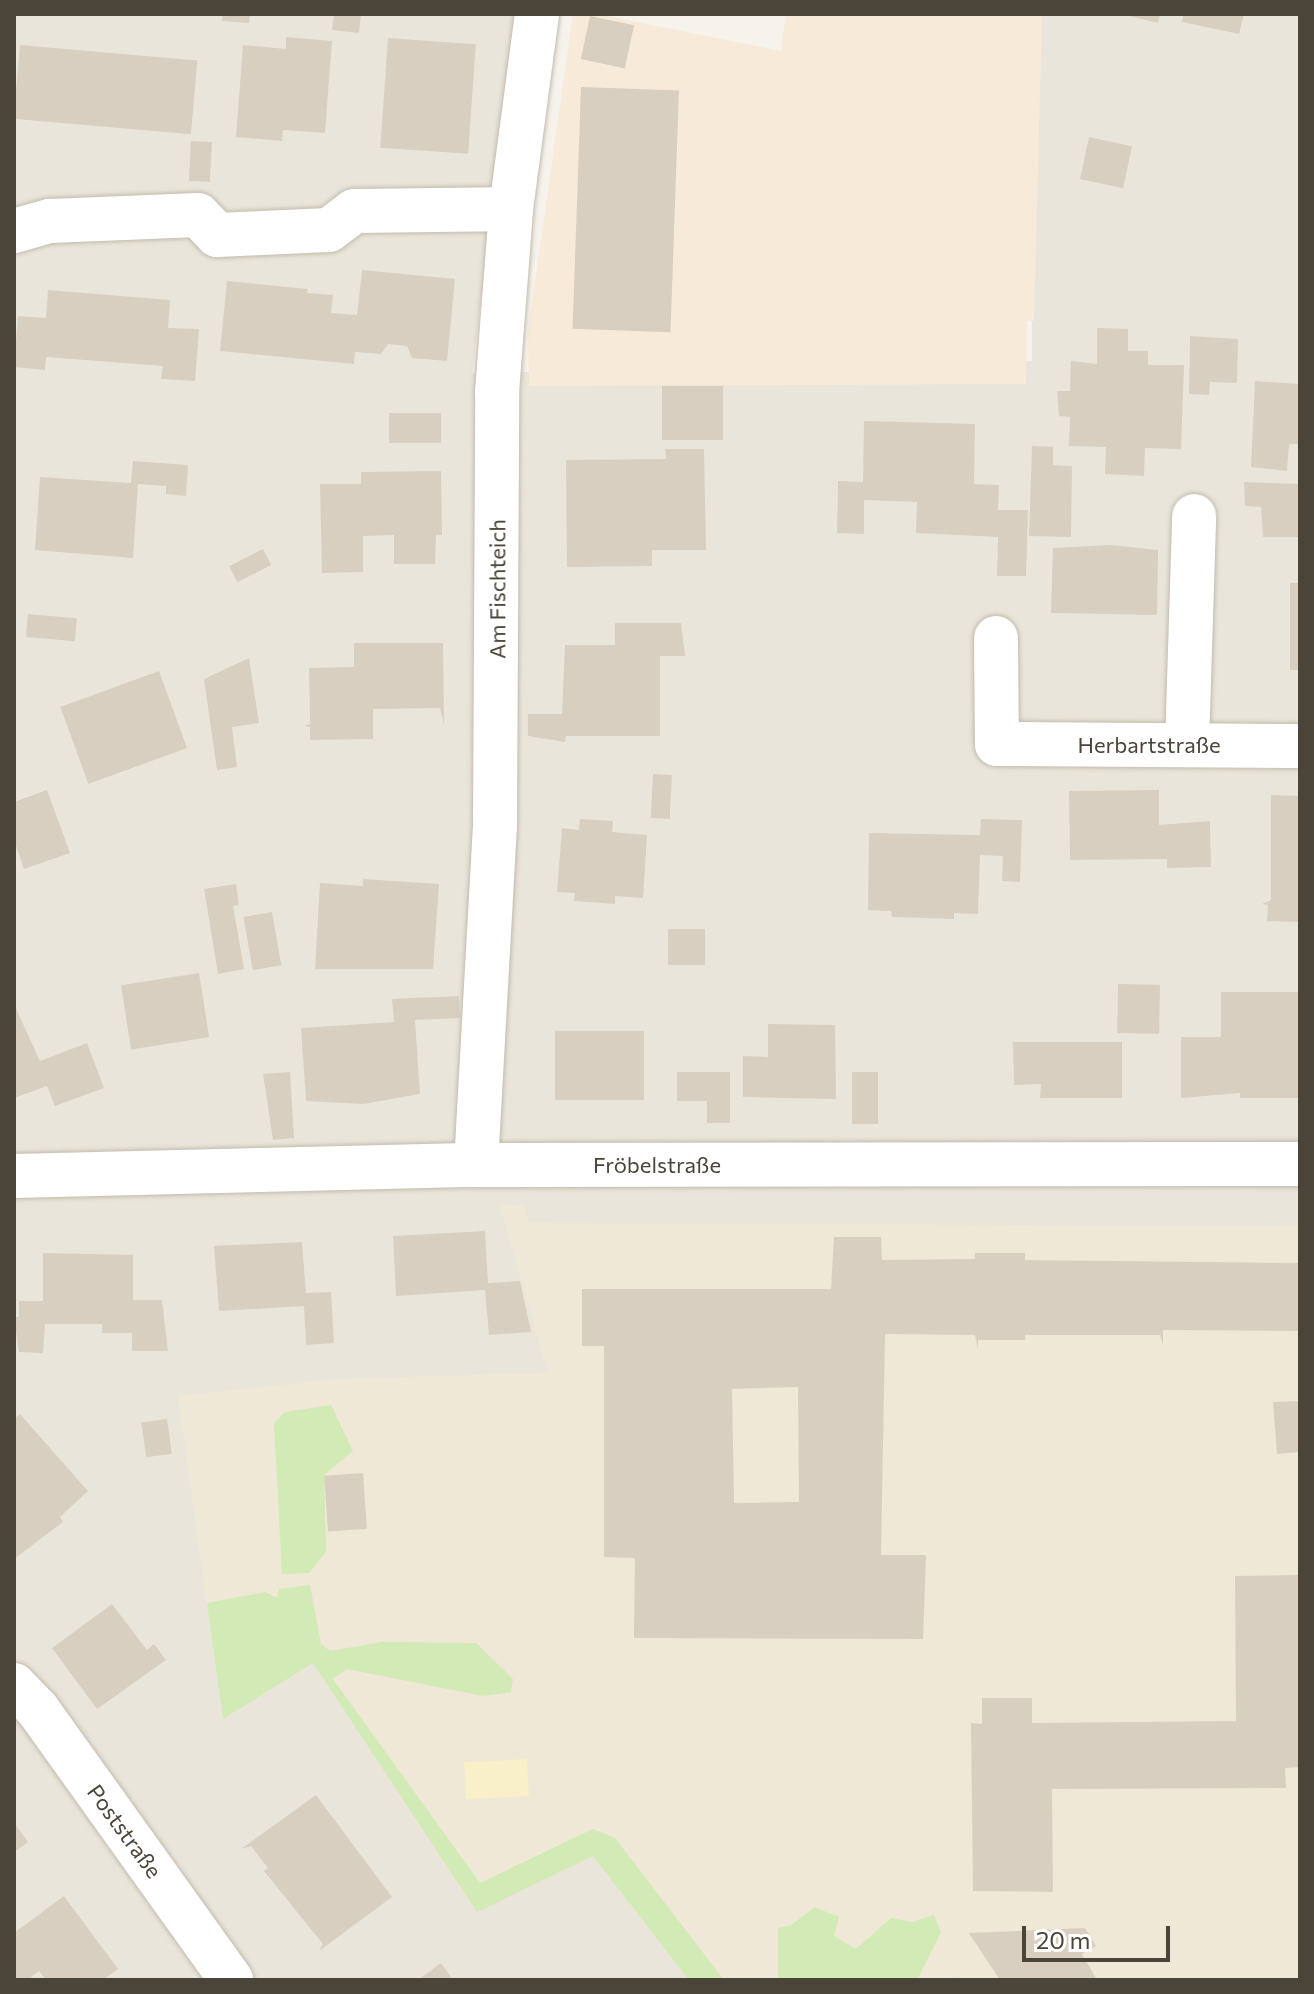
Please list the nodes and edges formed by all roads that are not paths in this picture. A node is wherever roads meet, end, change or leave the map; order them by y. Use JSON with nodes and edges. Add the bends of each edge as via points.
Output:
{"nodes":[{"id":1,"x":537,"y":14,"type":"edge"},
{"id":2,"x":511,"y":209,"type":"junction"},
{"id":3,"x":14,"y":231,"type":"edge"},
{"id":4,"x":1194,"y":516,"type":"dead end"},
{"id":5,"x":996,"y":638,"type":"dead end"},
{"id":6,"x":1187,"y":745,"type":"junction"},
{"id":7,"x":1300,"y":746,"type":"edge"},
{"id":8,"x":1300,"y":1164,"type":"edge"},
{"id":9,"x":476,"y":1165,"type":"junction"},
{"id":10,"x":14,"y":1176,"type":"edge"},
{"id":11,"x":14,"y":1685,"type":"edge"},
{"id":12,"x":231,"y":1980,"type":"edge"}],
"edges":[{"from":1,"to":2,"type":"street","name":"Am Fischteich"},
{"from":2,"to":3,"type":"street","via":[[354,211],[329,230],[217,235],[198,215],[50,221]]},
{"from":2,"to":9,"type":"street","name":"Am Fischteich","via":[[497,392],[495,826]]},
{"from":4,"to":6,"type":"street"},
{"from":5,"to":6,"type":"street","name":"Herbartstraße","via":[[997,744]]},
{"from":6,"to":7,"type":"street","name":"Herbartstraße"},
{"from":8,"to":9,"type":"street","name":"Fröbelstraße"},
{"from":9,"to":10,"type":"street","name":"Fröbelstraße"},
{"from":11,"to":12,"type":"street","name":"Poststraße","via":[[38,1710]]}]}
